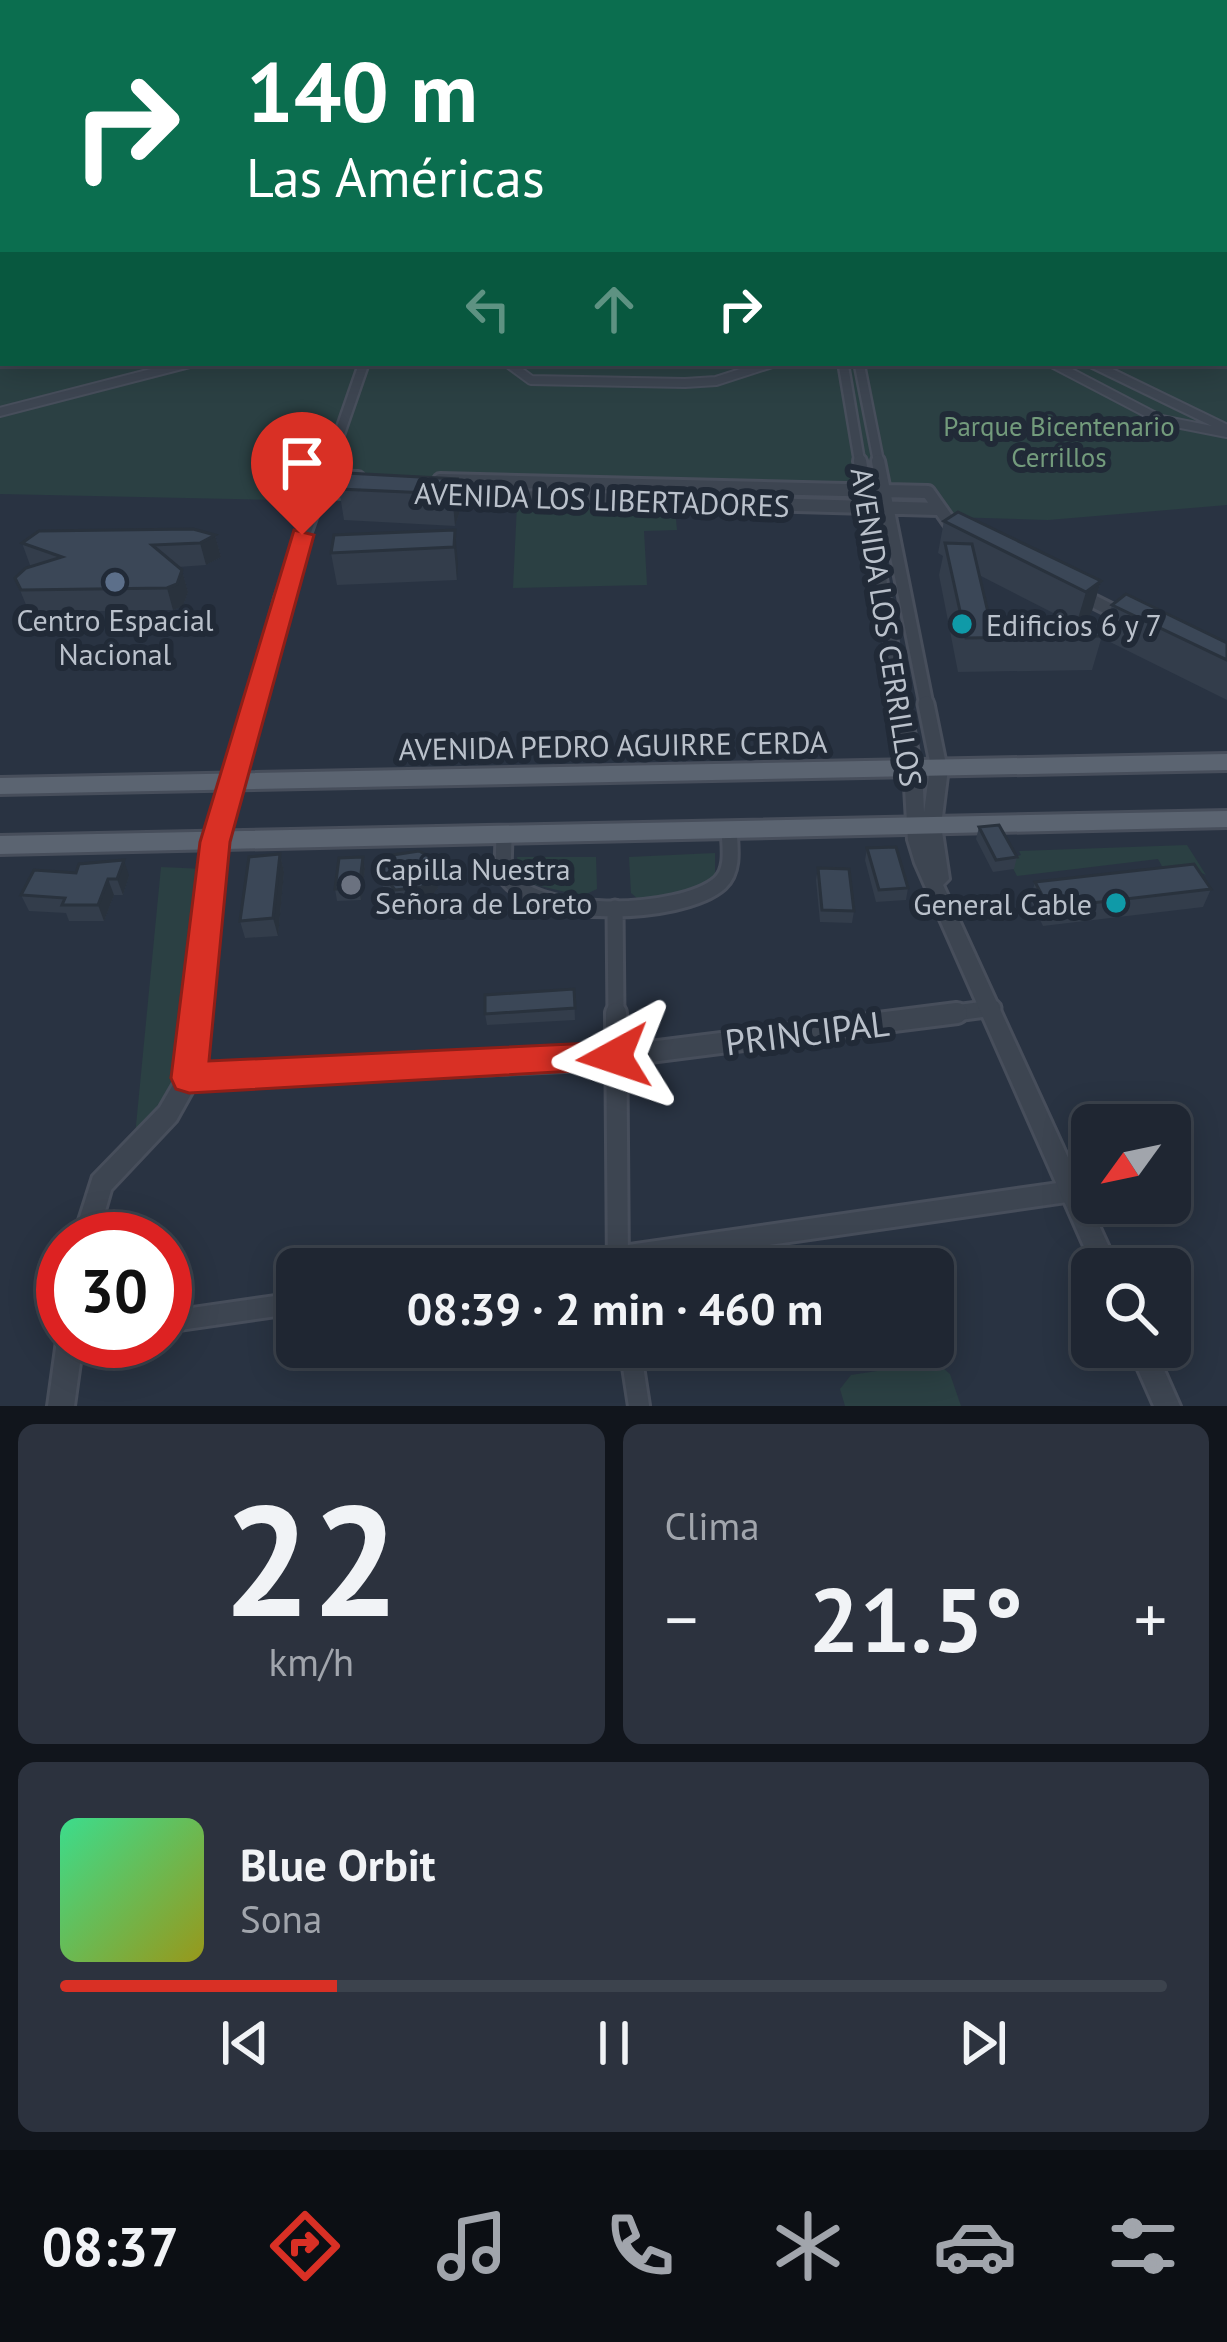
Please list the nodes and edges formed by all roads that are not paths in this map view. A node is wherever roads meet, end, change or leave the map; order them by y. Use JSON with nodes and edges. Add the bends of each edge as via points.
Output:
{"nodes":[{"id":1,"x":178,"y":366,"type":"edge"},
{"id":2,"x":363,"y":366,"type":"edge"},
{"id":3,"x":512,"y":366,"type":"edge"},
{"id":4,"x":762,"y":366,"type":"edge"},
{"id":5,"x":843,"y":366,"type":"edge"},
{"id":6,"x":860,"y":366,"type":"edge"},
{"id":7,"x":1058,"y":366,"type":"edge"},
{"id":8,"x":1097,"y":366,"type":"edge"},
{"id":9,"x":0,"y":412,"type":"edge"},
{"id":10,"x":1227,"y":431,"type":"edge"},
{"id":11,"x":364,"y":478,"type":"edge"},
{"id":12,"x":430,"y":480,"type":"edge"},
{"id":13,"x":319,"y":484,"type":"junction"},
{"id":14,"x":864,"y":491,"type":"junction"},
{"id":15,"x":884,"y":491,"type":"junction"},
{"id":16,"x":359,"y":493,"type":"edge"},
{"id":17,"x":427,"y":494,"type":"edge"},
{"id":18,"x":868,"y":508,"type":"junction"},
{"id":19,"x":887,"y":508,"type":"junction"},
{"id":20,"x":938,"y":508,"type":"junction"},
{"id":21,"x":980,"y":545,"type":"edge"},
{"id":22,"x":1063,"y":586,"type":"edge"},
{"id":23,"x":1145,"y":627,"type":"edge"},
{"id":24,"x":1227,"y":762,"type":"edge"},
{"id":25,"x":938,"y":768,"type":"junction"},
{"id":26,"x":914,"y":769,"type":"junction"},
{"id":27,"x":232,"y":783,"type":"junction"},
{"id":28,"x":0,"y":786,"type":"edge"},
{"id":29,"x":1227,"y":819,"type":"edge"},
{"id":30,"x":924,"y":825,"type":"junction"},
{"id":31,"x":729,"y":830,"type":"junction"},
{"id":32,"x":504,"y":836,"type":"junction"},
{"id":33,"x":215,"y":842,"type":"junction"},
{"id":34,"x":0,"y":844,"type":"edge"},
{"id":35,"x":615,"y":908,"type":"junction"},
{"id":36,"x":993,"y":1008,"type":"junction"},
{"id":37,"x":614,"y":1057,"type":"junction"},
{"id":38,"x":189,"y":1078,"type":"junction"},
{"id":39,"x":1071,"y":1186,"type":"edge"},
{"id":40,"x":1071,"y":1191,"type":"edge"},
{"id":41,"x":93,"y":1212,"type":"edge"},
{"id":42,"x":617,"y":1248,"type":"edge"},
{"id":43,"x":712,"y":1248,"type":"edge"},
{"id":44,"x":276,"y":1306,"type":"edge"},
{"id":45,"x":192,"y":1318,"type":"edge"},
{"id":46,"x":66,"y":1368,"type":"edge"},
{"id":47,"x":633,"y":1368,"type":"edge"},
{"id":48,"x":1150,"y":1368,"type":"edge"},
{"id":49,"x":61,"y":1406,"type":"edge"},
{"id":50,"x":639,"y":1406,"type":"edge"},
{"id":51,"x":1166,"y":1406,"type":"edge"}],
"edges":[{"from":1,"to":9,"type":"street"},
{"from":2,"to":13,"type":"street"},
{"from":3,"to":4,"type":"street","via":[[531,380],[706,383]]},
{"from":5,"to":14,"type":"street","name":"AVENIDA LOS CERRILLOS"},
{"from":6,"to":15,"type":"street","name":"AVENIDA LOS CERRILLOS"},
{"from":7,"to":10,"type":"street","via":[[1177,426],[1204,435]]},
{"from":8,"to":10,"type":"street"},
{"from":11,"to":13,"type":"street"},
{"from":12,"to":14,"type":"street","name":"AVENIDA LOS LIBERTADORES"},
{"from":13,"to":16,"type":"street"},
{"from":13,"to":27,"type":"street"},
{"from":14,"to":15,"type":"street","name":"AVENIDA LOS LIBERTADORES"},
{"from":14,"to":18,"type":"street","name":"AVENIDA LOS CERRILLOS"},
{"from":15,"to":19,"type":"street","name":"AVENIDA LOS CERRILLOS"},
{"from":15,"to":20,"type":"street","name":"AVENIDA LOS LIBERTADORES","via":[[928,492]]},
{"from":17,"to":18,"type":"street","name":"AVENIDA LOS LIBERTADORES"},
{"from":18,"to":19,"type":"street","name":"AVENIDA LOS LIBERTADORES"},
{"from":18,"to":26,"type":"street","name":"AVENIDA LOS CERRILLOS"},
{"from":19,"to":20,"type":"street","name":"AVENIDA LOS LIBERTADORES"},
{"from":19,"to":25,"type":"street","name":"AVENIDA LOS CERRILLOS"},
{"from":20,"to":21,"type":"street","via":[[947,526]]},
{"from":22,"to":23,"type":"street"},
{"from":24,"to":25,"type":"main road","name":"AVENIDA PEDRO AGUIRRE CERDA"},
{"from":25,"to":26,"type":"main road","name":"AVENIDA PEDRO AGUIRRE CERDA"},
{"from":25,"to":30,"type":"street","name":"AVENIDA LOS CERRILLOS"},
{"from":26,"to":27,"type":"main road","name":"AVENIDA PEDRO AGUIRRE CERDA"},
{"from":26,"to":30,"type":"street","name":"AVENIDA LOS CERRILLOS"},
{"from":27,"to":28,"type":"main road","name":"AVENIDA PEDRO AGUIRRE CERDA"},
{"from":27,"to":33,"type":"street"},
{"from":29,"to":30,"type":"main road"},
{"from":30,"to":31,"type":"main road"},
{"from":30,"to":36,"type":"street","name":"AVENIDA LOS CERRILLOS","via":[[924,863]]},
{"from":31,"to":32,"type":"main road"},
{"from":31,"to":35,"type":"street","via":[[730,865],[714,887],[678,901]]},
{"from":32,"to":33,"type":"main road"},
{"from":32,"to":35,"type":"street","via":[[502,869],[516,888]]},
{"from":33,"to":34,"type":"main road"},
{"from":33,"to":38,"type":"street"},
{"from":35,"to":37,"type":"street"},
{"from":36,"to":37,"type":"street","name":"PRINCIPAL"},
{"from":36,"to":39,"type":"street","name":"AVENIDA LOS CERRILLOS"},
{"from":37,"to":38,"type":"street","name":"PRINCIPAL"},
{"from":37,"to":42,"type":"street"},
{"from":38,"to":41,"type":"street","via":[[168,1114],[101,1184]]},
{"from":40,"to":43,"type":"street"},
{"from":44,"to":45,"type":"street"},
{"from":46,"to":49,"type":"street"},
{"from":47,"to":50,"type":"street"},
{"from":48,"to":51,"type":"street"}]}
